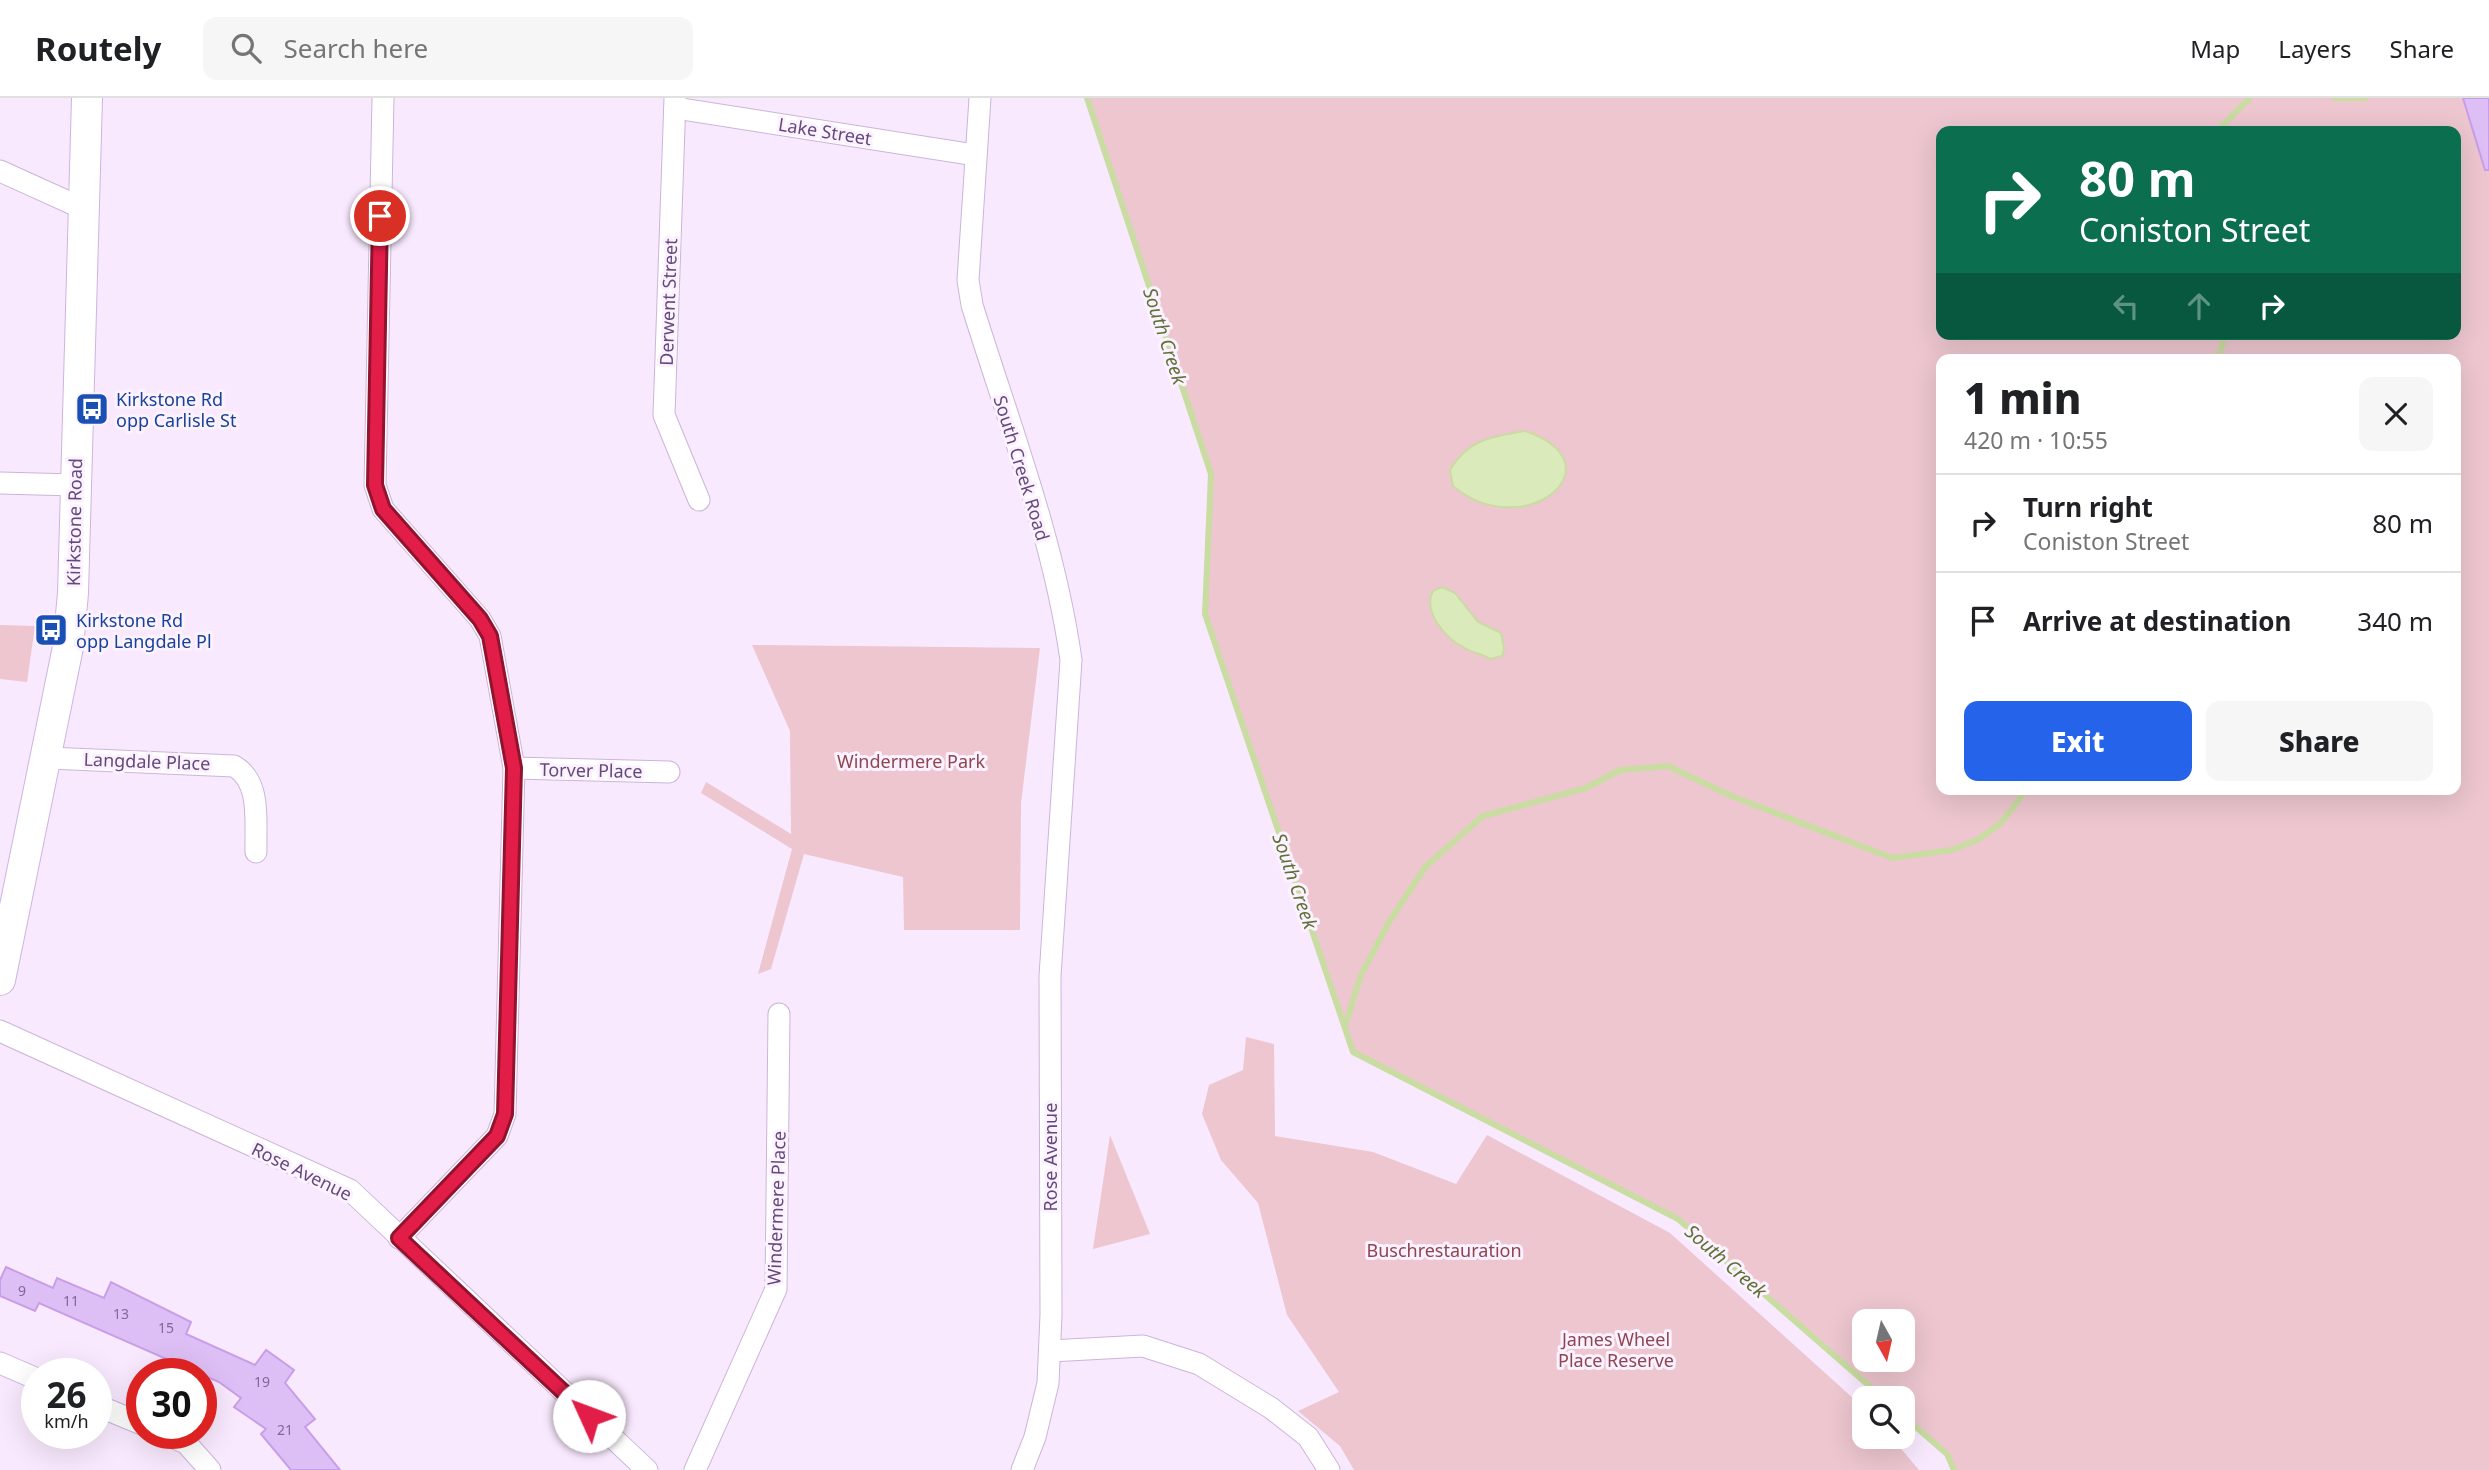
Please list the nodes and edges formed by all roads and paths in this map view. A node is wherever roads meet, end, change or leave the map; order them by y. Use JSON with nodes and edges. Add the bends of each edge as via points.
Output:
{"nodes":[{"id":1,"x":87,"y":98,"type":"edge"},
{"id":2,"x":383,"y":98,"type":"edge"},
{"id":3,"x":980,"y":98,"type":"edge"},
{"id":4,"x":675,"y":103,"type":"edge"},
{"id":5,"x":975,"y":155,"type":"junction"},
{"id":6,"x":0,"y":171,"type":"edge"},
{"id":7,"x":85,"y":209,"type":"junction"},
{"id":8,"x":0,"y":483,"type":"edge"},
{"id":9,"x":75,"y":485,"type":"junction"},
{"id":10,"x":699,"y":500,"type":"dead end"},
{"id":11,"x":48,"y":758,"type":"junction"},
{"id":12,"x":514,"y":768,"type":"junction"},
{"id":13,"x":668,"y":772,"type":"dead end"},
{"id":14,"x":1061,"y":839,"type":"joint"},
{"id":15,"x":256,"y":852,"type":"dead end"},
{"id":16,"x":0,"y":980,"type":"edge"},
{"id":17,"x":779,"y":1014,"type":"dead end"},
{"id":18,"x":0,"y":1031,"type":"edge"},
{"id":19,"x":399,"y":1238,"type":"junction"},
{"id":20,"x":1050,"y":1351,"type":"junction"},
{"id":21,"x":0,"y":1363,"type":"edge"},
{"id":22,"x":21,"y":1372,"type":"edge"},
{"id":23,"x":191,"y":1449,"type":"edge"},
{"id":24,"x":210,"y":1470,"type":"edge"},
{"id":25,"x":647,"y":1470,"type":"edge"},
{"id":26,"x":695,"y":1470,"type":"edge"},
{"id":27,"x":1022,"y":1470,"type":"edge"},
{"id":28,"x":1329,"y":1470,"type":"edge"}],
"edges":[{"from":1,"to":7,"type":"street","name":"Kirkstone Road"},
{"from":2,"to":12,"type":"street","via":[[375,485],[383,509],[490,636]]},
{"from":3,"to":5,"type":"street","name":"South Creek Road"},
{"from":4,"to":5,"type":"street","name":"Lake Street"},
{"from":4,"to":10,"type":"street","name":"Derwent Street","via":[[664,415]]},
{"from":5,"to":14,"type":"street","name":"South Creek Road","via":[[968,280],[972,305],[1037,516],[1066,622],[1071,660]]},
{"from":6,"to":7,"type":"street"},
{"from":7,"to":9,"type":"street","name":"Kirkstone Road"},
{"from":8,"to":9,"type":"street"},
{"from":9,"to":11,"type":"street","name":"Kirkstone Road","via":[[68,647]]},
{"from":11,"to":15,"type":"street","name":"Langdale Place","via":[[234,766],[253,783]]},
{"from":11,"to":16,"type":"street","name":"Kirkstone Road"},
{"from":12,"to":13,"type":"street","name":"Torver Place"},
{"from":12,"to":19,"type":"street","via":[[505,1114],[497,1136]]},
{"from":14,"to":20,"type":"street","name":"Rose Avenue","via":[[1050,976]]},
{"from":17,"to":26,"type":"street","name":"Windermere Place","via":[[776,1289]]},
{"from":18,"to":19,"type":"street","name":"Rose Avenue","via":[[350,1190]]},
{"from":19,"to":25,"type":"street","name":"Rose Avenue"},
{"from":20,"to":27,"type":"street","name":"Rose Avenue","via":[[1048,1383]]},
{"from":20,"to":28,"type":"street","via":[[1143,1346],[1199,1364],[1271,1408],[1308,1437]]},
{"from":21,"to":22,"type":"street"},
{"from":23,"to":24,"type":"street"}]}
